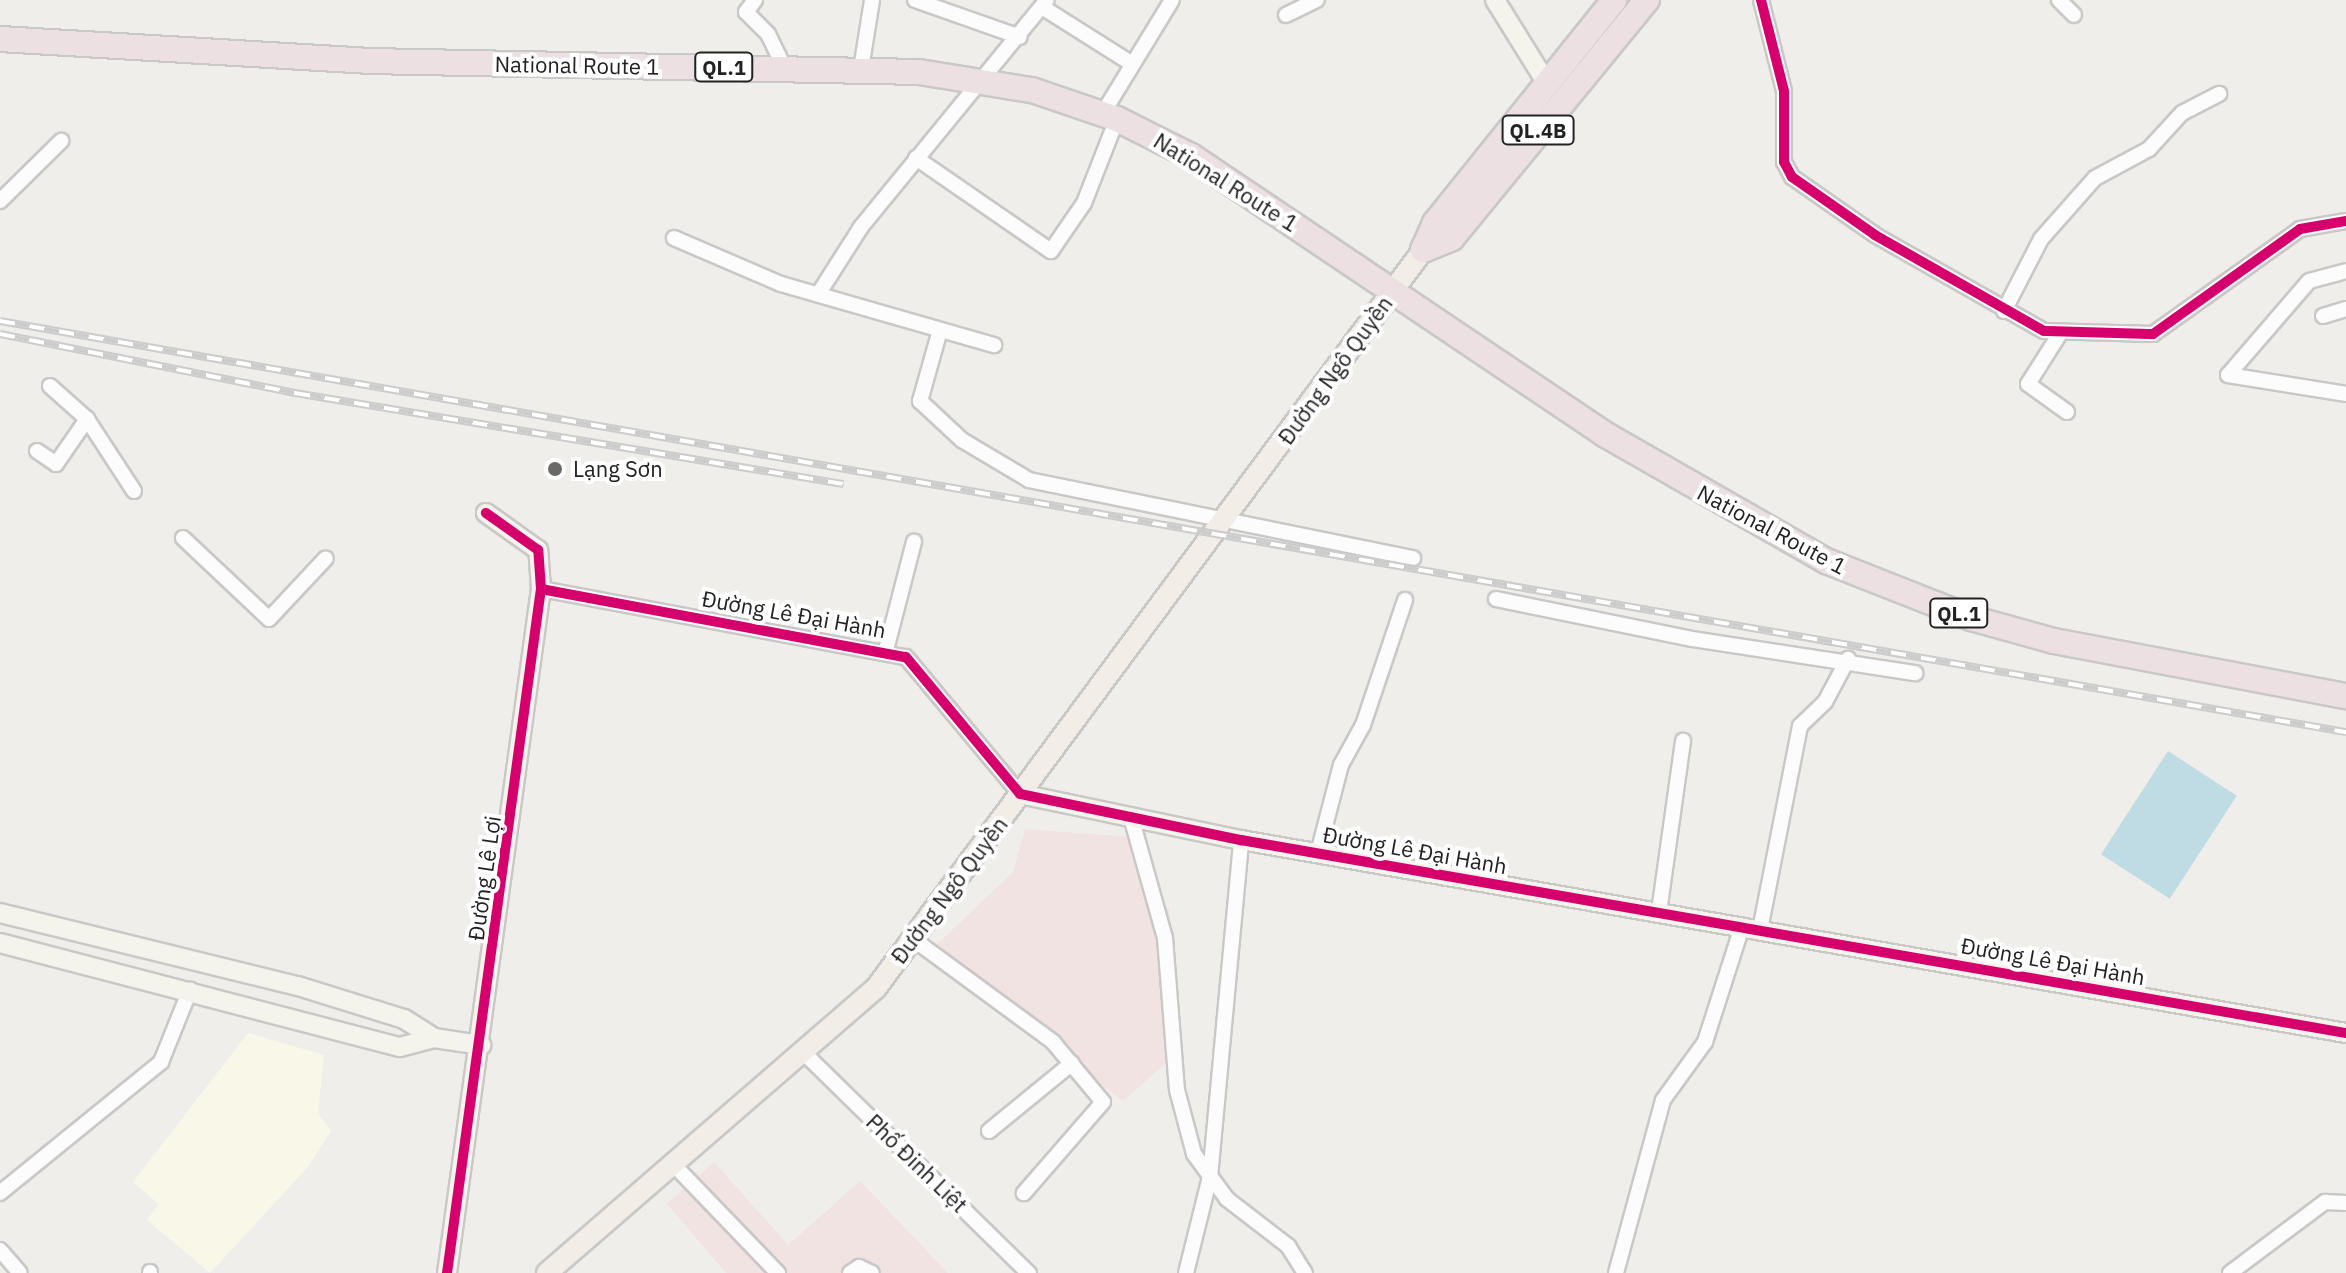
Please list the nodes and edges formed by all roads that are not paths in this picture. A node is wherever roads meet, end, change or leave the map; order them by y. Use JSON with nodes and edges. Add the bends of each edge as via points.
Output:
{"nodes":[{"id":1,"x":755,"y":0,"type":"edge"},
{"id":2,"x":872,"y":0,"type":"edge"},
{"id":3,"x":915,"y":0,"type":"edge"},
{"id":4,"x":1172,"y":0,"type":"edge"},
{"id":5,"x":1317,"y":0,"type":"edge"},
{"id":6,"x":1495,"y":0,"type":"edge"},
{"id":7,"x":1614,"y":0,"type":"edge"},
{"id":8,"x":1647,"y":0,"type":"edge"},
{"id":9,"x":1761,"y":0,"type":"edge"},
{"id":10,"x":2059,"y":0,"type":"edge"},
{"id":11,"x":940,"y":3,"type":"edge"},
{"id":12,"x":1045,"y":4,"type":"edge"},
{"id":13,"x":1286,"y":15,"type":"dead end"},
{"id":14,"x":2074,"y":15,"type":"dead end"},
{"id":15,"x":1020,"y":37,"type":"junction"},
{"id":16,"x":0,"y":39,"type":"edge"},
{"id":17,"x":1129,"y":62,"type":"junction"},
{"id":18,"x":785,"y":69,"type":"junction"},
{"id":19,"x":861,"y":69,"type":"junction"},
{"id":20,"x":986,"y":83,"type":"junction"},
{"id":21,"x":1555,"y":90,"type":"junction"},
{"id":22,"x":2219,"y":94,"type":"dead end"},
{"id":23,"x":1110,"y":116,"type":"junction"},
{"id":24,"x":61,"y":141,"type":"dead end"},
{"id":25,"x":916,"y":158,"type":"junction"},
{"id":26,"x":0,"y":201,"type":"edge"},
{"id":27,"x":2346,"y":221,"type":"edge"},
{"id":28,"x":674,"y":238,"type":"dead end"},
{"id":29,"x":1423,"y":250,"type":"joint"},
{"id":30,"x":2346,"y":271,"type":"edge"},
{"id":31,"x":1392,"y":292,"type":"junction"},
{"id":32,"x":819,"y":293,"type":"junction"},
{"id":33,"x":2346,"y":309,"type":"edge"},
{"id":34,"x":2004,"y":311,"type":"junction"},
{"id":35,"x":2323,"y":316,"type":"dead end"},
{"id":36,"x":940,"y":330,"type":"junction"},
{"id":37,"x":2059,"y":335,"type":"junction"},
{"id":38,"x":994,"y":345,"type":"dead end"},
{"id":39,"x":50,"y":386,"type":"dead end"},
{"id":40,"x":2346,"y":394,"type":"edge"},
{"id":41,"x":2067,"y":412,"type":"dead end"},
{"id":42,"x":87,"y":419,"type":"junction"},
{"id":43,"x":37,"y":451,"type":"dead end"},
{"id":44,"x":134,"y":491,"type":"dead end"},
{"id":45,"x":486,"y":513,"type":"dead end"},
{"id":46,"x":1220,"y":524,"type":"junction"},
{"id":47,"x":183,"y":538,"type":"dead end"},
{"id":48,"x":914,"y":542,"type":"dead end"},
{"id":49,"x":326,"y":558,"type":"dead end"},
{"id":50,"x":1413,"y":558,"type":"dead end"},
{"id":51,"x":541,"y":589,"type":"junction"},
{"id":52,"x":1496,"y":599,"type":"dead end"},
{"id":53,"x":1405,"y":600,"type":"dead end"},
{"id":54,"x":886,"y":650,"type":"junction"},
{"id":55,"x":1848,"y":659,"type":"junction"},
{"id":56,"x":1915,"y":673,"type":"dead end"},
{"id":57,"x":2346,"y":696,"type":"edge"},
{"id":58,"x":1683,"y":741,"type":"dead end"},
{"id":59,"x":1020,"y":794,"type":"junction"},
{"id":60,"x":1131,"y":817,"type":"junction"},
{"id":61,"x":1241,"y":840,"type":"junction"},
{"id":62,"x":1318,"y":853,"type":"junction"},
{"id":63,"x":1659,"y":912,"type":"junction"},
{"id":64,"x":0,"y":913,"type":"edge"},
{"id":65,"x":1751,"y":928,"type":"junction"},
{"id":66,"x":913,"y":939,"type":"junction"},
{"id":67,"x":0,"y":943,"type":"edge"},
{"id":68,"x":131,"y":945,"type":"junction"},
{"id":69,"x":124,"y":975,"type":"junction"},
{"id":70,"x":298,"y":986,"type":"junction"},
{"id":71,"x":190,"y":990,"type":"junction"},
{"id":72,"x":292,"y":1016,"type":"junction"},
{"id":73,"x":2346,"y":1033,"type":"edge"},
{"id":74,"x":434,"y":1038,"type":"junction"},
{"id":75,"x":481,"y":1045,"type":"junction"},
{"id":76,"x":804,"y":1053,"type":"junction"},
{"id":77,"x":1072,"y":1063,"type":"junction"},
{"id":78,"x":989,"y":1131,"type":"dead end"},
{"id":79,"x":674,"y":1165,"type":"junction"},
{"id":80,"x":1210,"y":1177,"type":"junction"},
{"id":81,"x":0,"y":1193,"type":"edge"},
{"id":82,"x":1024,"y":1193,"type":"dead end"},
{"id":83,"x":2346,"y":1203,"type":"edge"},
{"id":84,"x":0,"y":1250,"type":"edge"},
{"id":85,"x":20,"y":1273,"type":"edge"},
{"id":86,"x":447,"y":1273,"type":"edge"},
{"id":87,"x":547,"y":1273,"type":"edge"},
{"id":88,"x":778,"y":1273,"type":"edge"},
{"id":89,"x":850,"y":1273,"type":"edge"},
{"id":90,"x":872,"y":1273,"type":"edge"},
{"id":91,"x":1029,"y":1273,"type":"edge"},
{"id":92,"x":1186,"y":1273,"type":"edge"},
{"id":93,"x":1305,"y":1273,"type":"edge"},
{"id":94,"x":1616,"y":1273,"type":"edge"},
{"id":95,"x":2230,"y":1273,"type":"edge"}],
"edges":[{"from":1,"to":18,"type":"street","via":[[746,12],[768,34]]},
{"from":2,"to":19,"type":"street"},
{"from":3,"to":11,"type":"street"},
{"from":4,"to":17,"type":"street"},
{"from":5,"to":13,"type":"street"},
{"from":6,"to":21,"type":"street"},
{"from":7,"to":21,"type":"highway","name":"Đường Ngô Quyền","number":"QL.4B"},
{"from":8,"to":21,"type":"highway","name":"Đường Ngô Quyền","number":"QL.4B"},
{"from":9,"to":34,"type":"street","via":[[1784,91],[1784,162],[1792,177]]},
{"from":10,"to":14,"type":"street"},
{"from":11,"to":15,"type":"street"},
{"from":12,"to":15,"type":"street"},
{"from":12,"to":17,"type":"street"},
{"from":15,"to":20,"type":"street"},
{"from":16,"to":18,"type":"highway","name":"National Route 1","number":"QL.1","via":[[292,58]]},
{"from":17,"to":23,"type":"street"},
{"from":18,"to":19,"type":"highway","name":"National Route 1","number":"QL.1"},
{"from":19,"to":20,"type":"highway","name":"National Route 1","number":"QL.1"},
{"from":20,"to":23,"type":"highway","name":"National Route 1","number":"QL.1"},
{"from":20,"to":25,"type":"street"},
{"from":21,"to":29,"type":"highway","name":"Đường Ngô Quyền","number":"QL.4B","via":[[1435,223]]},
{"from":22,"to":34,"type":"street","via":[[2182,113],[2149,149],[2095,178],[2041,239]]},
{"from":23,"to":25,"type":"street","via":[[1084,203],[1051,251]]},
{"from":23,"to":31,"type":"highway","name":"National Route 1","number":"QL.1","via":[[1235,182]]},
{"from":24,"to":26,"type":"street"},
{"from":25,"to":32,"type":"street"},
{"from":27,"to":37,"type":"street","via":[[2289,236],[2153,334],[2094,329]]},
{"from":28,"to":32,"type":"street"},
{"from":29,"to":31,"type":"main road","name":"Đường Ngô Quyền"},
{"from":30,"to":40,"type":"street","via":[[2309,281],[2228,375]]},
{"from":31,"to":46,"type":"main road","name":"Đường Ngô Quyền"},
{"from":31,"to":57,"type":"highway","name":"National Route 1","number":"QL.1","via":[[1742,518],[1905,594],[2111,654]]},
{"from":32,"to":36,"type":"street"},
{"from":33,"to":35,"type":"street"},
{"from":34,"to":37,"type":"street"},
{"from":36,"to":38,"type":"street"},
{"from":36,"to":46,"type":"street","via":[[920,401],[962,440],[1029,480]]},
{"from":37,"to":41,"type":"street","via":[[2028,384]]},
{"from":39,"to":42,"type":"street"},
{"from":42,"to":43,"type":"street","via":[[56,464]]},
{"from":42,"to":44,"type":"street"},
{"from":45,"to":51,"type":"street","name":"Đường Lê Lợi","via":[[538,550]]},
{"from":46,"to":50,"type":"street"},
{"from":46,"to":59,"type":"main road","name":"Đường Ngô Quyền"},
{"from":47,"to":49,"type":"street","via":[[269,619]]},
{"from":48,"to":54,"type":"street"},
{"from":51,"to":54,"type":"street","name":"Đường Lê Đại Hành"},
{"from":51,"to":75,"type":"street","name":"Đường Lê Lợi"},
{"from":52,"to":55,"type":"street","via":[[1692,639]]},
{"from":53,"to":62,"type":"street","via":[[1363,725],[1341,765]]},
{"from":54,"to":59,"type":"street","name":"Đường Lê Đại Hành","via":[[926,675]]},
{"from":55,"to":56,"type":"street"},
{"from":55,"to":65,"type":"street","via":[[1825,702],[1800,726]]},
{"from":58,"to":63,"type":"street"},
{"from":59,"to":60,"type":"street","name":"Đường Lê Đại Hành"},
{"from":59,"to":66,"type":"main road","name":"Đường Ngô Quyền"},
{"from":60,"to":61,"type":"street","name":"Đường Lê Đại Hành"},
{"from":60,"to":80,"type":"street","via":[[1165,938],[1177,1090],[1194,1154]]},
{"from":61,"to":62,"type":"street","name":"Đường Lê Đại Hành"},
{"from":61,"to":80,"type":"street"},
{"from":62,"to":63,"type":"street","name":"Đường Lê Đại Hành"},
{"from":63,"to":65,"type":"street","name":"Đường Lê Đại Hành"},
{"from":64,"to":68,"type":"street"},
{"from":65,"to":73,"type":"street","name":"Đường Lê Đại Hành"},
{"from":65,"to":94,"type":"street","via":[[1705,1042],[1663,1100]]},
{"from":66,"to":76,"type":"main road","name":"Đường Ngô Quyền","via":[[876,988]]},
{"from":66,"to":77,"type":"street"},
{"from":67,"to":69,"type":"street"},
{"from":68,"to":69,"type":"street"},
{"from":68,"to":70,"type":"street"},
{"from":69,"to":71,"type":"street"},
{"from":70,"to":72,"type":"street"},
{"from":70,"to":74,"type":"street","via":[[404,1019]]},
{"from":71,"to":72,"type":"street"},
{"from":71,"to":81,"type":"street","via":[[161,1062]]},
{"from":72,"to":74,"type":"street","via":[[400,1047]]},
{"from":74,"to":75,"type":"street"},
{"from":75,"to":86,"type":"street","name":"Đường Lê Lợi"},
{"from":76,"to":79,"type":"main road","name":"Đường Ngô Quyền"},
{"from":76,"to":91,"type":"street","name":"Phố Đinh Liệt"},
{"from":77,"to":78,"type":"street"},
{"from":77,"to":82,"type":"street","via":[[1104,1108]]},
{"from":79,"to":87,"type":"main road","name":"Đường Ngô Quyền"},
{"from":79,"to":88,"type":"street"},
{"from":80,"to":92,"type":"street"},
{"from":80,"to":93,"type":"street","via":[[1256,1227],[1288,1246]]},
{"from":83,"to":95,"type":"street","via":[[2325,1202]]},
{"from":84,"to":85,"type":"street"},
{"from":89,"to":90,"type":"street"}]}
